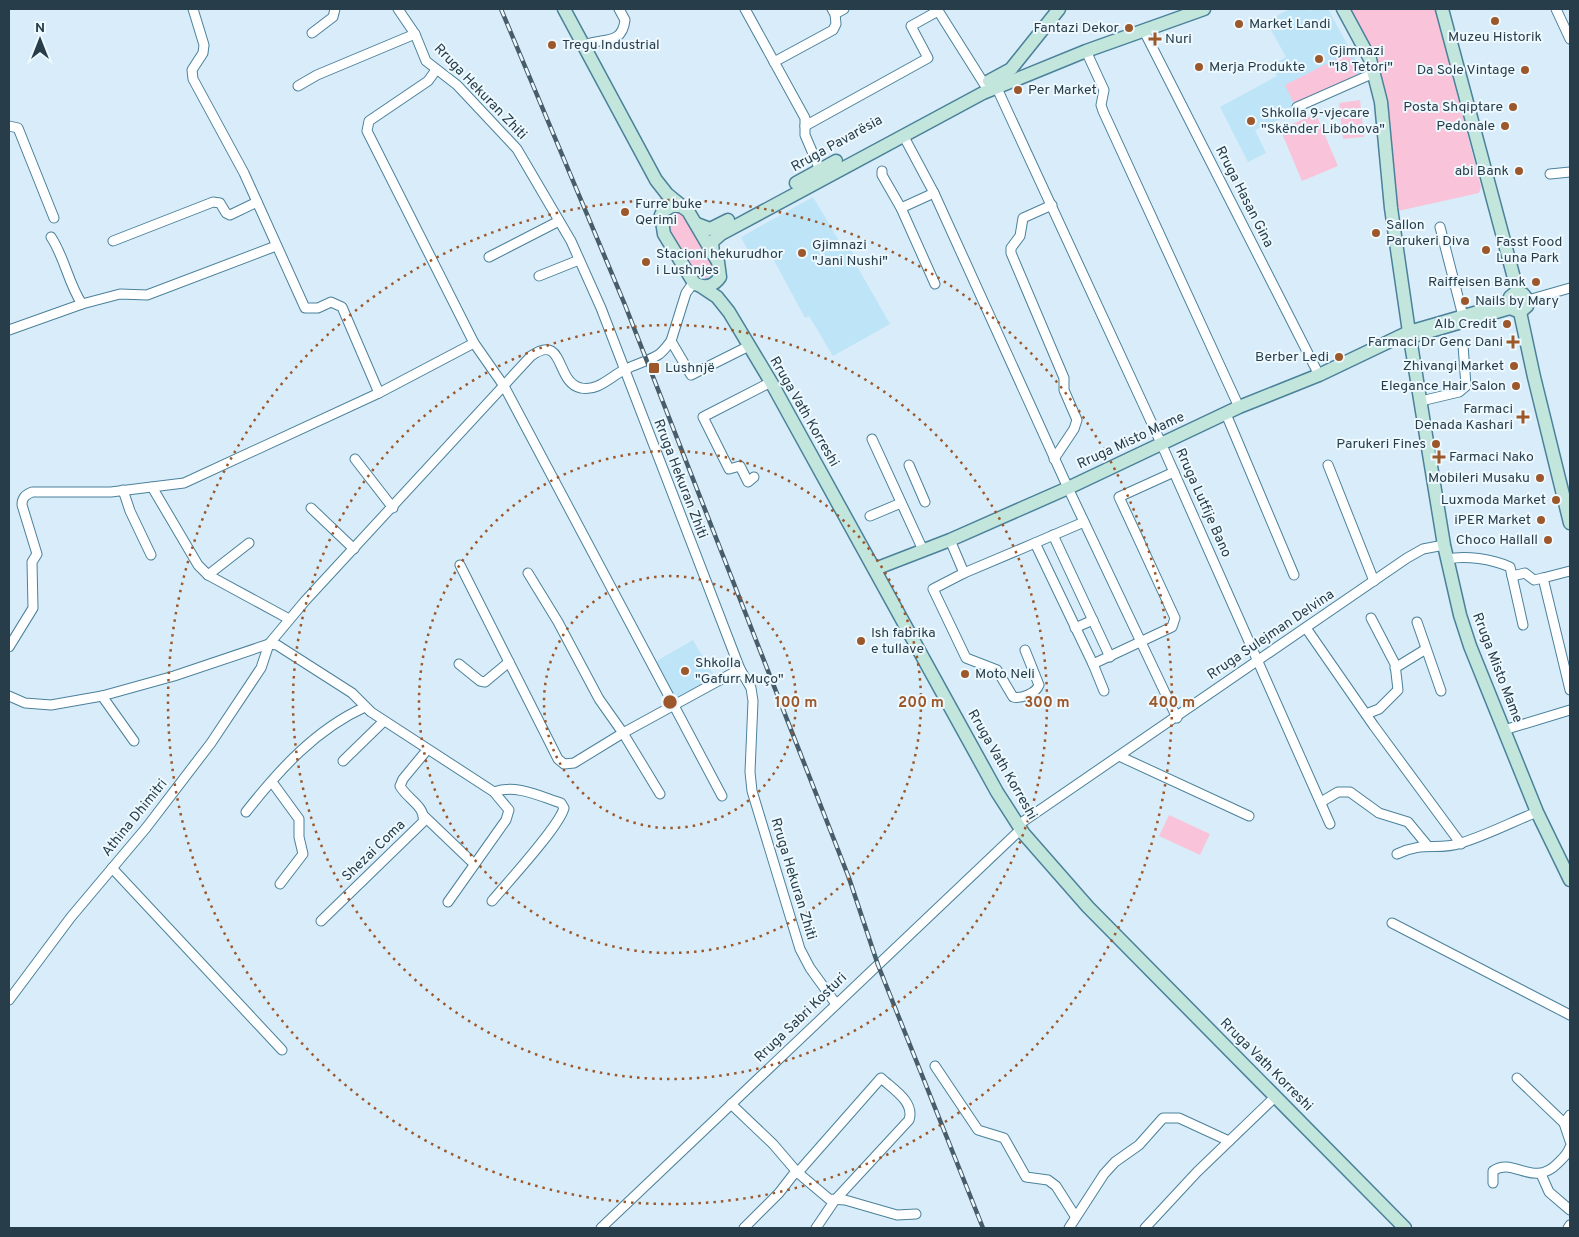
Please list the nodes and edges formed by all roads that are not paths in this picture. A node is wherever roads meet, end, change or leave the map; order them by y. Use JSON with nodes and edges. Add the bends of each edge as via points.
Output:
{"nodes":[{"id":1,"x":192,"y":9,"type":"edge"},
{"id":2,"x":335,"y":9,"type":"edge"},
{"id":3,"x":398,"y":9,"type":"edge"},
{"id":4,"x":564,"y":9,"type":"edge"},
{"id":5,"x":619,"y":9,"type":"edge"},
{"id":6,"x":745,"y":9,"type":"edge"},
{"id":7,"x":844,"y":9,"type":"edge"},
{"id":8,"x":1059,"y":9,"type":"edge"},
{"id":9,"x":1204,"y":9,"type":"edge"},
{"id":10,"x":1343,"y":9,"type":"edge"},
{"id":11,"x":1442,"y":9,"type":"edge"},
{"id":12,"x":1556,"y":9,"type":"edge"},
{"id":13,"x":938,"y":10,"type":"edge"},
{"id":14,"x":834,"y":11,"type":"edge"},
{"id":15,"x":1566,"y":19,"type":"edge"},
{"id":16,"x":1144,"y":31,"type":"junction"},
{"id":17,"x":312,"y":33,"type":"dead end"},
{"id":18,"x":415,"y":34,"type":"junction"},
{"id":19,"x":1570,"y":39,"type":"edge"},
{"id":20,"x":584,"y":45,"type":"junction"},
{"id":21,"x":1086,"y":51,"type":"junction"},
{"id":22,"x":774,"y":62,"type":"junction"},
{"id":23,"x":1012,"y":67,"type":"junction"},
{"id":24,"x":436,"y":70,"type":"junction"},
{"id":25,"x":1374,"y":73,"type":"junction"},
{"id":26,"x":1023,"y":76,"type":"junction"},
{"id":27,"x":990,"y":85,"type":"junction"},
{"id":28,"x":298,"y":86,"type":"dead end"},
{"id":29,"x":1297,"y":107,"type":"dead end"},
{"id":30,"x":9,"y":126,"type":"edge"},
{"id":31,"x":805,"y":126,"type":"junction"},
{"id":32,"x":902,"y":135,"type":"junction"},
{"id":33,"x":820,"y":170,"type":"junction"},
{"id":34,"x":882,"y":171,"type":"dead end"},
{"id":35,"x":1570,"y":172,"type":"edge"},
{"id":36,"x":1550,"y":174,"type":"dead end"},
{"id":37,"x":653,"y":175,"type":"junction"},
{"id":38,"x":934,"y":193,"type":"junction"},
{"id":39,"x":257,"y":202,"type":"junction"},
{"id":40,"x":1052,"y":205,"type":"junction"},
{"id":41,"x":683,"y":207,"type":"junction"},
{"id":42,"x":900,"y":208,"type":"junction"},
{"id":43,"x":661,"y":215,"type":"junction"},
{"id":44,"x":54,"y":218,"type":"dead end"},
{"id":45,"x":560,"y":221,"type":"junction"},
{"id":46,"x":697,"y":224,"type":"junction"},
{"id":47,"x":1440,"y":227,"type":"dead end"},
{"id":48,"x":51,"y":237,"type":"dead end"},
{"id":49,"x":113,"y":241,"type":"dead end"},
{"id":50,"x":276,"y":246,"type":"junction"},
{"id":51,"x":713,"y":254,"type":"junction"},
{"id":52,"x":490,"y":257,"type":"dead end"},
{"id":53,"x":580,"y":260,"type":"junction"},
{"id":54,"x":721,"y":274,"type":"junction"},
{"id":55,"x":539,"y":276,"type":"dead end"},
{"id":56,"x":698,"y":284,"type":"junction"},
{"id":57,"x":935,"y":284,"type":"dead end"},
{"id":58,"x":1570,"y":288,"type":"edge"},
{"id":59,"x":1523,"y":297,"type":"junction"},
{"id":60,"x":82,"y":304,"type":"junction"},
{"id":61,"x":1513,"y":308,"type":"junction"},
{"id":62,"x":729,"y":312,"type":"junction"},
{"id":63,"x":1462,"y":316,"type":"junction"},
{"id":64,"x":9,"y":330,"type":"edge"},
{"id":65,"x":1406,"y":335,"type":"junction"},
{"id":66,"x":671,"y":341,"type":"junction"},
{"id":67,"x":474,"y":343,"type":"junction"},
{"id":68,"x":1463,"y":345,"type":"dead end"},
{"id":69,"x":750,"y":346,"type":"junction"},
{"id":70,"x":624,"y":370,"type":"junction"},
{"id":71,"x":1319,"y":375,"type":"junction"},
{"id":72,"x":771,"y":382,"type":"junction"},
{"id":73,"x":504,"y":386,"type":"junction"},
{"id":74,"x":379,"y":393,"type":"junction"},
{"id":75,"x":1420,"y":402,"type":"junction"},
{"id":76,"x":1239,"y":408,"type":"junction"},
{"id":77,"x":1226,"y":414,"type":"junction"},
{"id":78,"x":872,"y":439,"type":"dead end"},
{"id":79,"x":1161,"y":444,"type":"junction"},
{"id":80,"x":355,"y":459,"type":"dead end"},
{"id":81,"x":1054,"y":459,"type":"junction"},
{"id":82,"x":909,"y":465,"type":"dead end"},
{"id":83,"x":1328,"y":465,"type":"dead end"},
{"id":84,"x":1174,"y":472,"type":"junction"},
{"id":85,"x":754,"y":476,"type":"dead end"},
{"id":86,"x":152,"y":487,"type":"junction"},
{"id":87,"x":1068,"y":488,"type":"junction"},
{"id":88,"x":123,"y":490,"type":"junction"},
{"id":89,"x":925,"y":502,"type":"dead end"},
{"id":90,"x":901,"y":503,"type":"junction"},
{"id":91,"x":311,"y":508,"type":"dead end"},
{"id":92,"x":393,"y":508,"type":"junction"},
{"id":93,"x":870,"y":516,"type":"dead end"},
{"id":94,"x":1084,"y":522,"type":"junction"},
{"id":95,"x":1570,"y":522,"type":"edge"},
{"id":96,"x":1053,"y":535,"type":"junction"},
{"id":97,"x":950,"y":540,"type":"junction"},
{"id":98,"x":249,"y":543,"type":"dead end"},
{"id":99,"x":1035,"y":543,"type":"junction"},
{"id":100,"x":1444,"y":545,"type":"junction"},
{"id":101,"x":354,"y":548,"type":"junction"},
{"id":102,"x":923,"y":550,"type":"junction"},
{"id":103,"x":151,"y":555,"type":"dead end"},
{"id":104,"x":1447,"y":559,"type":"junction"},
{"id":105,"x":460,"y":565,"type":"dead end"},
{"id":106,"x":875,"y":569,"type":"junction"},
{"id":107,"x":1570,"y":571,"type":"edge"},
{"id":108,"x":528,"y":573,"type":"dead end"},
{"id":109,"x":964,"y":573,"type":"junction"},
{"id":110,"x":1294,"y":575,"type":"dead end"},
{"id":111,"x":208,"y":576,"type":"junction"},
{"id":112,"x":1512,"y":576,"type":"junction"},
{"id":113,"x":1543,"y":578,"type":"junction"},
{"id":114,"x":1374,"y":581,"type":"junction"},
{"id":115,"x":1371,"y":618,"type":"dead end"},
{"id":116,"x":289,"y":619,"type":"junction"},
{"id":117,"x":1092,"y":620,"type":"junction"},
{"id":118,"x":1417,"y":622,"type":"dead end"},
{"id":119,"x":1523,"y":624,"type":"dead end"},
{"id":120,"x":1076,"y":628,"type":"junction"},
{"id":121,"x":1306,"y":628,"type":"junction"},
{"id":122,"x":271,"y":642,"type":"junction"},
{"id":123,"x":1141,"y":642,"type":"junction"},
{"id":124,"x":9,"y":647,"type":"edge"},
{"id":125,"x":1426,"y":649,"type":"junction"},
{"id":126,"x":1025,"y":650,"type":"dead end"},
{"id":127,"x":1110,"y":657,"type":"junction"},
{"id":128,"x":1257,"y":661,"type":"junction"},
{"id":129,"x":509,"y":662,"type":"junction"},
{"id":130,"x":459,"y":664,"type":"dead end"},
{"id":131,"x":1092,"y":664,"type":"junction"},
{"id":132,"x":1395,"y":668,"type":"junction"},
{"id":133,"x":740,"y":669,"type":"junction"},
{"id":134,"x":1104,"y":690,"type":"dead end"},
{"id":135,"x":1570,"y":690,"type":"edge"},
{"id":136,"x":1441,"y":691,"type":"dead end"},
{"id":137,"x":9,"y":696,"type":"edge"},
{"id":138,"x":102,"y":696,"type":"junction"},
{"id":139,"x":365,"y":707,"type":"junction"},
{"id":140,"x":673,"y":707,"type":"junction"},
{"id":141,"x":1570,"y":712,"type":"edge"},
{"id":142,"x":1366,"y":714,"type":"junction"},
{"id":143,"x":1176,"y":718,"type":"junction"},
{"id":144,"x":384,"y":721,"type":"junction"},
{"id":145,"x":1504,"y":730,"type":"junction"},
{"id":146,"x":623,"y":732,"type":"junction"},
{"id":147,"x":134,"y":741,"type":"dead end"},
{"id":148,"x":427,"y":750,"type":"junction"},
{"id":149,"x":1119,"y":756,"type":"junction"},
{"id":150,"x":343,"y":761,"type":"dead end"},
{"id":151,"x":272,"y":782,"type":"junction"},
{"id":152,"x":494,"y":792,"type":"junction"},
{"id":153,"x":660,"y":794,"type":"dead end"},
{"id":154,"x":722,"y":796,"type":"dead end"},
{"id":155,"x":1321,"y":802,"type":"junction"},
{"id":156,"x":246,"y":812,"type":"dead end"},
{"id":157,"x":1537,"y":812,"type":"junction"},
{"id":158,"x":424,"y":816,"type":"junction"},
{"id":159,"x":1249,"y":816,"type":"dead end"},
{"id":160,"x":1330,"y":824,"type":"dead end"},
{"id":161,"x":1020,"y":827,"type":"junction"},
{"id":162,"x":1461,"y":844,"type":"junction"},
{"id":163,"x":1427,"y":845,"type":"junction"},
{"id":164,"x":1397,"y":854,"type":"dead end"},
{"id":165,"x":471,"y":861,"type":"dead end"},
{"id":166,"x":112,"y":868,"type":"junction"},
{"id":167,"x":1570,"y":880,"type":"edge"},
{"id":168,"x":280,"y":884,"type":"dead end"},
{"id":169,"x":492,"y":901,"type":"dead end"},
{"id":170,"x":448,"y":902,"type":"dead end"},
{"id":171,"x":321,"y":921,"type":"dead end"},
{"id":172,"x":1392,"y":923,"type":"dead end"},
{"id":173,"x":9,"y":1000,"type":"edge"},
{"id":174,"x":836,"y":1004,"type":"junction"},
{"id":175,"x":1570,"y":1015,"type":"edge"},
{"id":176,"x":282,"y":1050,"type":"dead end"},
{"id":177,"x":935,"y":1066,"type":"dead end"},
{"id":178,"x":1517,"y":1078,"type":"dead end"},
{"id":179,"x":1276,"y":1096,"type":"junction"},
{"id":180,"x":731,"y":1104,"type":"junction"},
{"id":181,"x":1570,"y":1115,"type":"edge"},
{"id":182,"x":1564,"y":1123,"type":"junction"},
{"id":183,"x":1228,"y":1141,"type":"junction"},
{"id":184,"x":1570,"y":1142,"type":"edge"},
{"id":185,"x":1570,"y":1148,"type":"edge"},
{"id":186,"x":797,"y":1172,"type":"junction"},
{"id":187,"x":1541,"y":1174,"type":"junction"},
{"id":188,"x":1493,"y":1183,"type":"dead end"},
{"id":189,"x":835,"y":1200,"type":"junction"},
{"id":190,"x":1570,"y":1210,"type":"edge"},
{"id":191,"x":916,"y":1214,"type":"dead end"},
{"id":192,"x":1075,"y":1216,"type":"junction"},
{"id":193,"x":1570,"y":1225,"type":"edge"},
{"id":194,"x":601,"y":1228,"type":"edge"},
{"id":195,"x":744,"y":1228,"type":"edge"},
{"id":196,"x":816,"y":1228,"type":"edge"},
{"id":197,"x":1069,"y":1228,"type":"edge"},
{"id":198,"x":1145,"y":1228,"type":"edge"},
{"id":199,"x":1405,"y":1228,"type":"edge"},
{"id":200,"x":1568,"y":1228,"type":"edge"}],
"edges":[{"from":1,"to":39,"type":"street","via":[[204,45],[203,53],[192,70],[193,79]]},
{"from":2,"to":17,"type":"street","via":[[333,17]]},
{"from":3,"to":18,"type":"street","name":"Rruga Hekuran Zhiti"},
{"from":4,"to":20,"type":"main road"},
{"from":5,"to":20,"type":"street","via":[[625,20],[621,34],[615,39],[600,39]]},
{"from":6,"to":22,"type":"street"},
{"from":7,"to":14,"type":"street"},
{"from":8,"to":23,"type":"main road"},
{"from":9,"to":16,"type":"main road"},
{"from":10,"to":25,"type":"main road","name":"Rruga Misto Mame","via":[[1370,59]]},
{"from":11,"to":59,"type":"main road"},
{"from":12,"to":15,"type":"street"},
{"from":13,"to":27,"type":"street","name":"Rruga Lutfije Bano"},
{"from":13,"to":31,"type":"street","via":[[911,26],[928,58]]},
{"from":14,"to":22,"type":"street","via":[[836,24],[833,30]]},
{"from":15,"to":19,"type":"street"},
{"from":16,"to":21,"type":"main road"},
{"from":16,"to":71,"type":"street","name":"Rruga Hasan Gina"},
{"from":18,"to":24,"type":"street","name":"Rruga Hekuran Zhiti","via":[[426,61]]},
{"from":18,"to":28,"type":"street"},
{"from":20,"to":37,"type":"main road"},
{"from":21,"to":26,"type":"main road"},
{"from":21,"to":76,"type":"street","via":[[1104,90],[1103,112]]},
{"from":22,"to":31,"type":"street","via":[[805,118]]},
{"from":23,"to":26,"type":"main road","via":[[1013,75]]},
{"from":23,"to":27,"type":"main road"},
{"from":24,"to":45,"type":"street","name":"Rruga Hekuran Zhiti","via":[[457,84],[517,149]]},
{"from":24,"to":67,"type":"street","via":[[428,81],[369,121],[367,131]]},
{"from":25,"to":29,"type":"street"},
{"from":25,"to":65,"type":"main road","name":"Rruga Misto Mame","via":[[1381,102]]},
{"from":26,"to":27,"type":"main road"},
{"from":27,"to":32,"type":"main road","name":"Rruga Pavarësia"},
{"from":27,"to":33,"type":"main road","name":"Rruga Pavarësia"},
{"from":27,"to":40,"type":"street","name":"Rruga Lutfije Bano"},
{"from":30,"to":44,"type":"street","via":[[18,128]]},
{"from":31,"to":33,"type":"street","via":[[805,135]]},
{"from":32,"to":38,"type":"street"},
{"from":32,"to":51,"type":"main road","name":"Rruga Pavarësia","via":[[721,234],[712,242]]},
{"from":33,"to":46,"type":"main road","name":"Rruga Pavarësia","via":[[713,228],[706,229]]},
{"from":34,"to":42,"type":"street"},
{"from":35,"to":36,"type":"street"},
{"from":37,"to":41,"type":"main road","via":[[667,194]]},
{"from":37,"to":43,"type":"main road"},
{"from":38,"to":42,"type":"street"},
{"from":38,"to":81,"type":"street"},
{"from":39,"to":49,"type":"street","via":[[230,215],[220,203],[213,202]]},
{"from":39,"to":50,"type":"street"},
{"from":40,"to":79,"type":"street","name":"Rruga Lutfije Bano"},
{"from":40,"to":81,"type":"street","via":[[1023,218],[1020,236],[1011,253],[1064,378],[1064,390],[1077,420],[1077,425]]},
{"from":41,"to":43,"type":"main road","via":[[672,206]]},
{"from":41,"to":46,"type":"main road","name":"Rruga Vath Korreshi"},
{"from":42,"to":57,"type":"street"},
{"from":43,"to":56,"type":"main road","name":"Rruga Vath Korreshi","via":[[664,234]]},
{"from":45,"to":52,"type":"street"},
{"from":45,"to":53,"type":"street","name":"Rruga Hekuran Zhiti"},
{"from":46,"to":51,"type":"main road","name":"Rruga Vath Korreshi"},
{"from":47,"to":63,"type":"street"},
{"from":48,"to":60,"type":"street","via":[[60,250],[75,294]]},
{"from":50,"to":60,"type":"street","via":[[147,295],[120,294]]},
{"from":50,"to":74,"type":"street","via":[[305,308],[318,308],[331,302],[342,307]]},
{"from":51,"to":54,"type":"main road","name":"Rruga Vath Korreshi"},
{"from":53,"to":55,"type":"street"},
{"from":53,"to":70,"type":"street","name":"Rruga Hekuran Zhiti"},
{"from":54,"to":56,"type":"main road","via":[[714,283]]},
{"from":54,"to":62,"type":"main road","name":"Rruga Vath Korreshi","via":[[721,290]]},
{"from":56,"to":62,"type":"main road","name":"Rruga Vath Korreshi","via":[[717,297]]},
{"from":56,"to":66,"type":"street","via":[[686,293]]},
{"from":58,"to":59,"type":"street"},
{"from":59,"to":61,"type":"main road","via":[[1510,297]]},
{"from":60,"to":64,"type":"street"},
{"from":61,"to":63,"type":"main road","name":"Rruga Misto Mame"},
{"from":61,"to":65,"type":"main road","name":"Rruga Misto Mame"},
{"from":61,"to":95,"type":"main road","via":[[1534,377]]},
{"from":62,"to":69,"type":"main road","name":"Rruga Vath Korreshi"},
{"from":63,"to":65,"type":"main road","name":"Rruga Misto Mame"},
{"from":65,"to":71,"type":"main road","name":"Rruga Misto Mame"},
{"from":65,"to":75,"type":"main road","name":"Rruga Misto Mame"},
{"from":66,"to":69,"type":"street","via":[[691,375]]},
{"from":66,"to":70,"type":"street","via":[[659,355]]},
{"from":67,"to":73,"type":"street"},
{"from":67,"to":74,"type":"street"},
{"from":68,"to":75,"type":"street","via":[[1466,386],[1459,392]]},
{"from":69,"to":72,"type":"main road","name":"Rruga Vath Korreshi"},
{"from":70,"to":73,"type":"street","name":"Athina Dhimitri","via":[[590,389],[580,388],[569,382],[555,353],[541,349]]},
{"from":70,"to":133,"type":"street","name":"Rruga Hekuran Zhiti"},
{"from":71,"to":76,"type":"main road","name":"Rruga Misto Mame"},
{"from":72,"to":85,"type":"street","via":[[703,417],[729,469],[740,466],[748,482]]},
{"from":72,"to":106,"type":"main road","name":"Rruga Vath Korreshi"},
{"from":73,"to":92,"type":"street","name":"Athina Dhimitri"},
{"from":73,"to":140,"type":"street"},
{"from":74,"to":86,"type":"street","via":[[190,480]]},
{"from":75,"to":100,"type":"main road","name":"Rruga Misto Mame"},
{"from":76,"to":77,"type":"main road","name":"Rruga Misto Mame"},
{"from":77,"to":79,"type":"main road","name":"Rruga Misto Mame"},
{"from":77,"to":110,"type":"street"},
{"from":78,"to":90,"type":"street"},
{"from":79,"to":84,"type":"street","name":"Rruga Lutfije Bano"},
{"from":79,"to":87,"type":"main road","name":"Rruga Misto Mame"},
{"from":80,"to":92,"type":"street"},
{"from":81,"to":87,"type":"street"},
{"from":82,"to":89,"type":"street"},
{"from":83,"to":114,"type":"street"},
{"from":84,"to":123,"type":"street","via":[[1118,497],[1175,618],[1172,628]]},
{"from":84,"to":128,"type":"street","name":"Rruga Lutfije Bano"},
{"from":86,"to":88,"type":"street"},
{"from":86,"to":111,"type":"street","via":[[198,565]]},
{"from":87,"to":94,"type":"street"},
{"from":87,"to":97,"type":"main road","name":"Rruga Misto Mame"},
{"from":88,"to":103,"type":"street"},
{"from":88,"to":124,"type":"street","via":[[32,492],[22,499],[37,554],[31,571],[33,608]]},
{"from":90,"to":93,"type":"street"},
{"from":90,"to":102,"type":"street"},
{"from":91,"to":101,"type":"street"},
{"from":92,"to":101,"type":"street","name":"Athina Dhimitri"},
{"from":94,"to":96,"type":"street"},
{"from":94,"to":123,"type":"street"},
{"from":96,"to":99,"type":"street"},
{"from":96,"to":117,"type":"street"},
{"from":97,"to":102,"type":"main road","name":"Rruga Misto Mame"},
{"from":97,"to":109,"type":"street"},
{"from":98,"to":111,"type":"street"},
{"from":99,"to":109,"type":"street"},
{"from":99,"to":120,"type":"street"},
{"from":100,"to":104,"type":"main road","name":"Rruga Misto Mame"},
{"from":100,"to":114,"type":"street","name":"Rruga Sulejman Delvina","via":[[1423,549]]},
{"from":101,"to":116,"type":"street","name":"Athina Dhimitri"},
{"from":102,"to":106,"type":"main road","name":"Rruga Misto Mame"},
{"from":104,"to":112,"type":"street","via":[[1462,557],[1494,561],[1510,568]]},
{"from":104,"to":145,"type":"main road","name":"Rruga Misto Mame","via":[[1470,646]]},
{"from":105,"to":129,"type":"street"},
{"from":106,"to":161,"type":"main road","name":"Rruga Vath Korreshi"},
{"from":107,"to":113,"type":"street"},
{"from":108,"to":146,"type":"street","via":[[599,699]]},
{"from":109,"to":126,"type":"street","via":[[933,589],[966,658],[997,670],[1013,697],[1022,698],[1037,689],[1039,684]]},
{"from":111,"to":116,"type":"street"},
{"from":112,"to":113,"type":"street","via":[[1524,573],[1534,580]]},
{"from":112,"to":119,"type":"street"},
{"from":113,"to":135,"type":"street"},
{"from":114,"to":121,"type":"street","name":"Rruga Sulejman Delvina"},
{"from":115,"to":132,"type":"street"},
{"from":116,"to":122,"type":"street","name":"Athina Dhimitri"},
{"from":117,"to":120,"type":"street"},
{"from":117,"to":127,"type":"street"},
{"from":118,"to":125,"type":"street"},
{"from":120,"to":131,"type":"street"},
{"from":121,"to":128,"type":"street","name":"Rruga Sulejman Delvina"},
{"from":121,"to":142,"type":"street"},
{"from":122,"to":138,"type":"street","via":[[183,673]]},
{"from":122,"to":139,"type":"street","via":[[352,693]]},
{"from":122,"to":166,"type":"street","name":"Athina Dhimitri","via":[[261,668],[211,743]]},
{"from":123,"to":127,"type":"street"},
{"from":123,"to":143,"type":"street"},
{"from":125,"to":132,"type":"street"},
{"from":125,"to":136,"type":"street"},
{"from":127,"to":131,"type":"street"},
{"from":128,"to":143,"type":"street","name":"Rruga Sulejman Delvina"},
{"from":128,"to":155,"type":"street","name":"Rruga Lutfije Bano"},
{"from":129,"to":130,"type":"street","via":[[485,682]]},
{"from":129,"to":146,"type":"street","via":[[558,759],[564,764],[574,764]]},
{"from":131,"to":134,"type":"street"},
{"from":132,"to":142,"type":"street","via":[[1398,690],[1378,709]]},
{"from":133,"to":140,"type":"street"},
{"from":133,"to":174,"type":"street","name":"Rruga Hekuran Zhiti","via":[[751,688],[753,701],[750,772],[764,831],[800,949]]},
{"from":137,"to":138,"type":"street","via":[[25,703],[51,705]]},
{"from":138,"to":147,"type":"street"},
{"from":139,"to":144,"type":"street"},
{"from":139,"to":151,"type":"street","via":[[322,731]]},
{"from":140,"to":146,"type":"street"},
{"from":140,"to":154,"type":"street"},
{"from":141,"to":145,"type":"street"},
{"from":142,"to":162,"type":"street"},
{"from":143,"to":149,"type":"street","name":"Rruga Sulejman Delvina"},
{"from":144,"to":148,"type":"street"},
{"from":144,"to":150,"type":"street"},
{"from":145,"to":157,"type":"main road","name":"Rruga Misto Mame"},
{"from":146,"to":153,"type":"street"},
{"from":148,"to":152,"type":"street"},
{"from":148,"to":158,"type":"street","name":"Shezai Coma","via":[[400,786]]},
{"from":149,"to":159,"type":"street"},
{"from":149,"to":161,"type":"street","name":"Rruga Sulejman Delvina"},
{"from":151,"to":156,"type":"street"},
{"from":151,"to":168,"type":"street","via":[[299,819],[299,837],[304,850]]},
{"from":152,"to":169,"type":"street","via":[[514,788],[561,803],[564,808],[553,828]]},
{"from":152,"to":170,"type":"street","via":[[510,815]]},
{"from":155,"to":160,"type":"street","name":"Rruga Lutfije Bano"},
{"from":155,"to":163,"type":"street","via":[[1338,792],[1350,792],[1379,813],[1408,822]]},
{"from":157,"to":162,"type":"street"},
{"from":157,"to":167,"type":"main road","name":"Rruga Misto Mame"},
{"from":158,"to":165,"type":"street"},
{"from":158,"to":171,"type":"street","name":"Shezai Coma","via":[[418,827]]},
{"from":161,"to":174,"type":"street","name":"Rruga Sabri Kosturi"},
{"from":161,"to":179,"type":"main road","name":"Rruga Vath Korreshi","via":[[1088,907]]},
{"from":162,"to":163,"type":"street"},
{"from":163,"to":164,"type":"street"},
{"from":166,"to":173,"type":"street","name":"Athina Dhimitri"},
{"from":166,"to":176,"type":"street"},
{"from":172,"to":175,"type":"street"},
{"from":174,"to":180,"type":"street","name":"Rruga Sabri Kosturi"},
{"from":177,"to":192,"type":"street","via":[[978,1130],[1004,1138],[1026,1176],[1048,1180],[1056,1186]]},
{"from":178,"to":182,"type":"street"},
{"from":179,"to":183,"type":"street"},
{"from":179,"to":199,"type":"main road","name":"Rruga Vath Korreshi"},
{"from":180,"to":186,"type":"street"},
{"from":180,"to":194,"type":"street","name":"Rruga Sabri Kosturi"},
{"from":181,"to":182,"type":"street"},
{"from":182,"to":184,"type":"street"},
{"from":183,"to":192,"type":"street","via":[[1179,1118],[1163,1118],[1104,1174]]},
{"from":183,"to":198,"type":"street"},
{"from":185,"to":187,"type":"street","via":[[1555,1166]]},
{"from":186,"to":189,"type":"street"},
{"from":186,"to":189,"type":"street","via":[[881,1078],[907,1102],[911,1108],[909,1120]]},
{"from":186,"to":195,"type":"street"},
{"from":187,"to":188,"type":"street","via":[[1498,1167],[1493,1171]]},
{"from":187,"to":190,"type":"street","via":[[1549,1192]]},
{"from":189,"to":191,"type":"street","via":[[897,1215]]},
{"from":189,"to":196,"type":"street"},
{"from":192,"to":197,"type":"street"},
{"from":193,"to":200,"type":"street"}]}
